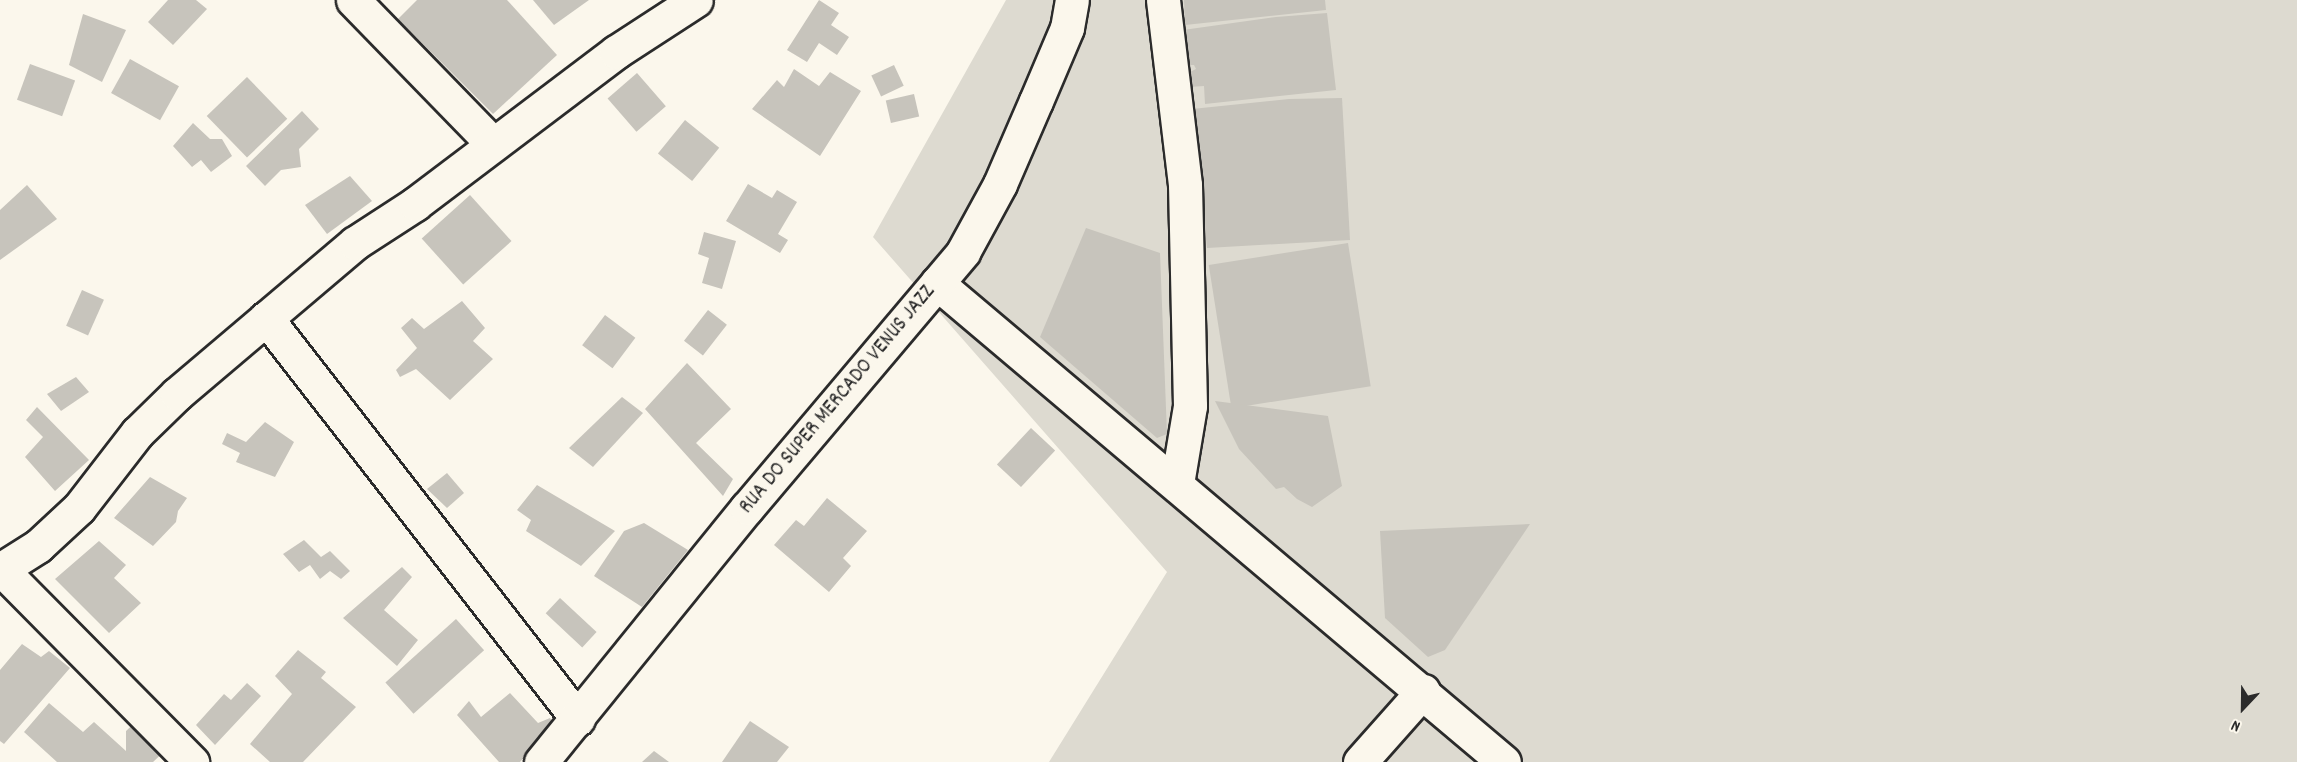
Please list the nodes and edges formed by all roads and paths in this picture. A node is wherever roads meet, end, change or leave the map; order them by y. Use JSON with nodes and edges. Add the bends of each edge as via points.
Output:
{"nodes":[{"id":1,"x":352,"y":0,"type":"edge"},
{"id":2,"x":696,"y":0,"type":"edge"},
{"id":3,"x":1072,"y":0,"type":"edge"},
{"id":4,"x":1162,"y":0,"type":"edge"},
{"id":5,"x":494,"y":144,"type":"junction"},
{"id":6,"x":937,"y":283,"type":"junction"},
{"id":7,"x":266,"y":318,"type":"junction"},
{"id":8,"x":1177,"y":484,"type":"junction"},
{"id":9,"x":0,"y":569,"type":"edge"},
{"id":10,"x":1423,"y":691,"type":"junction"},
{"id":11,"x":578,"y":719,"type":"junction"},
{"id":12,"x":192,"y":762,"type":"edge"},
{"id":13,"x":541,"y":762,"type":"edge"},
{"id":14,"x":1360,"y":762,"type":"edge"},
{"id":15,"x":1504,"y":762,"type":"edge"}],
"edges":[{"from":1,"to":5,"type":"street"},
{"from":2,"to":5,"type":"street","via":[[616,52]]},
{"from":3,"to":6,"type":"street","name":"RUA DO SUPER MERCADO VENUS JAZZ","via":[[1067,28],[1000,184],[963,252]]},
{"from":4,"to":8,"type":"street","via":[[1185,185],[1190,406]]},
{"from":5,"to":7,"type":"street","via":[[415,204],[355,243]]},
{"from":6,"to":8,"type":"street"},
{"from":6,"to":11,"type":"street","name":"RUA DO SUPER MERCADO VENUS JAZZ","via":[[747,508]]},
{"from":7,"to":9,"type":"street","via":[[137,433],[79,508],[38,546]]},
{"from":7,"to":11,"type":"street"},
{"from":8,"to":10,"type":"street"},
{"from":9,"to":12,"type":"street"},
{"from":10,"to":14,"type":"street"},
{"from":10,"to":15,"type":"street"},
{"from":11,"to":13,"type":"street","name":"RUA DO SUPER MERCADO VENUS JAZZ"}]}
